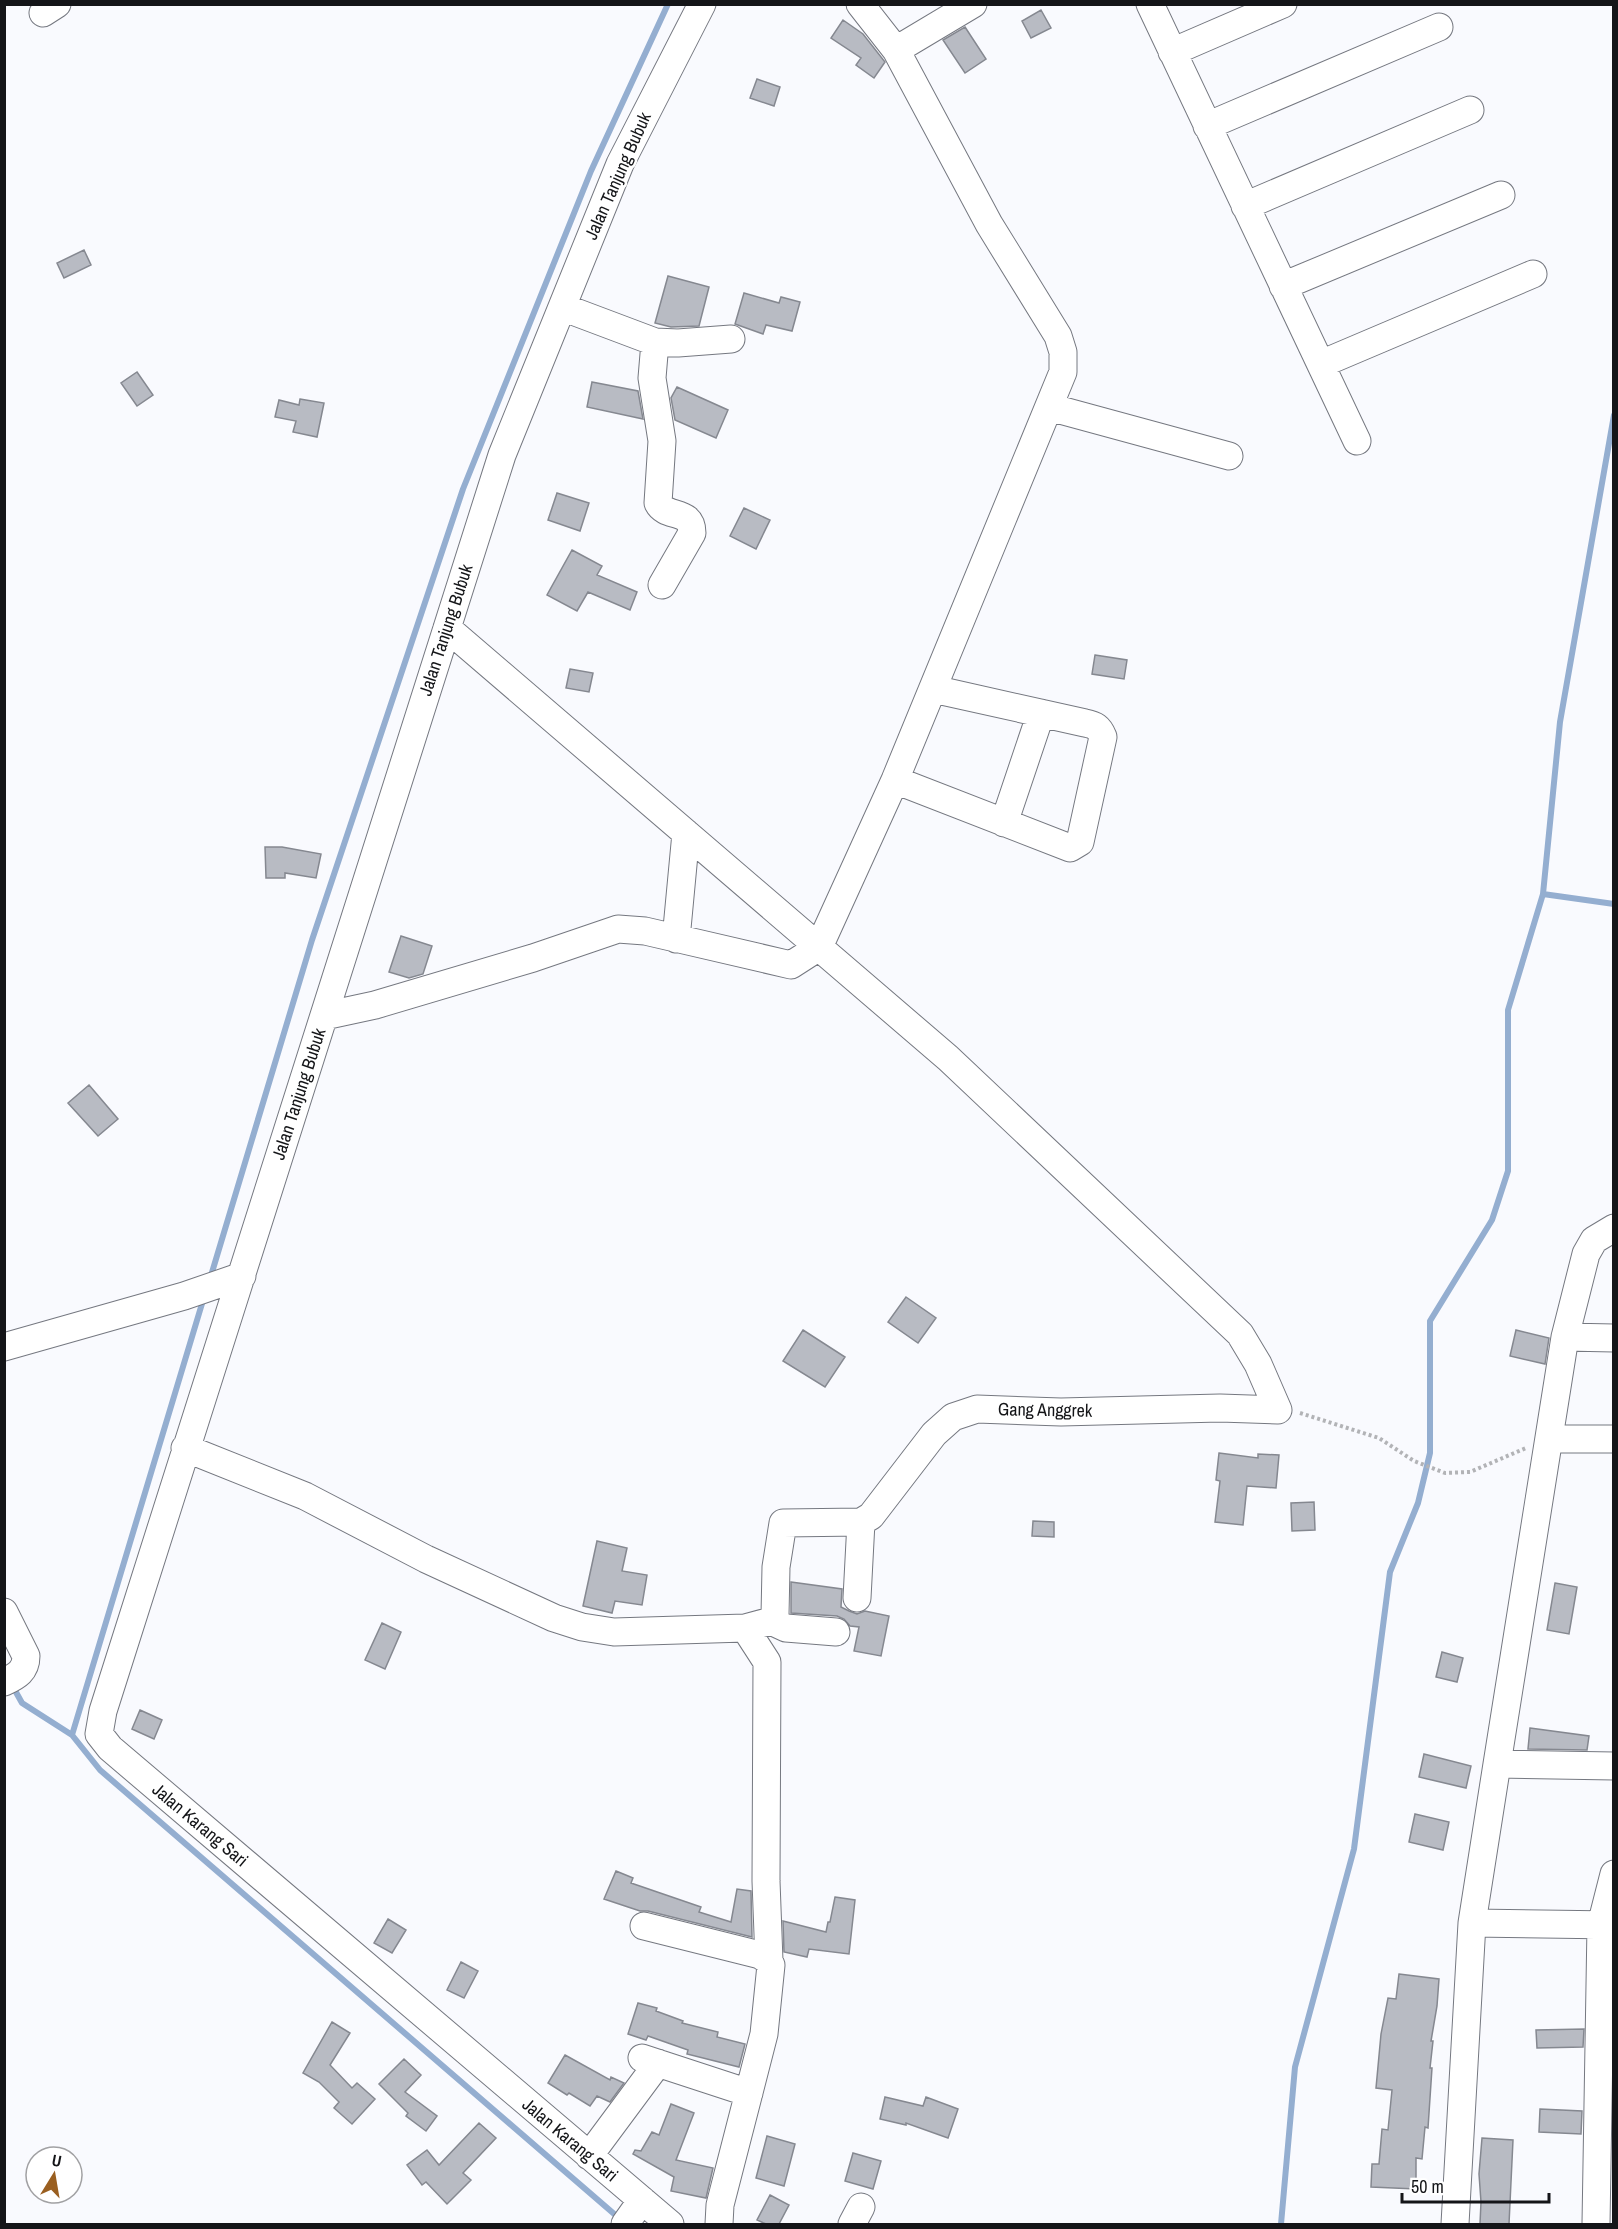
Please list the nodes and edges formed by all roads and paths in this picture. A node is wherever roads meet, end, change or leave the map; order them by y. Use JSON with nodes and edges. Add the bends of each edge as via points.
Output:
{"nodes":[{"id":1,"x":702,"y":4,"type":"edge"},
{"id":2,"x":860,"y":4,"type":"edge"},
{"id":3,"x":973,"y":4,"type":"edge"},
{"id":4,"x":1150,"y":4,"type":"edge"},
{"id":5,"x":1283,"y":4,"type":"edge"},
{"id":6,"x":1439,"y":27,"type":"dead end"},
{"id":7,"x":896,"y":50,"type":"junction"},
{"id":8,"x":1172,"y":52,"type":"junction"},
{"id":9,"x":1470,"y":110,"type":"dead end"},
{"id":10,"x":1207,"y":126,"type":"junction"},
{"id":11,"x":1501,"y":195,"type":"dead end"},
{"id":12,"x":1245,"y":206,"type":"junction"},
{"id":13,"x":1533,"y":274,"type":"dead end"},
{"id":14,"x":1283,"y":286,"type":"junction"},
{"id":15,"x":562,"y":307,"type":"junction"},
{"id":16,"x":731,"y":339,"type":"dead end"},
{"id":17,"x":655,"y":342,"type":"junction"},
{"id":18,"x":1321,"y":364,"type":"junction"},
{"id":19,"x":1049,"y":407,"type":"junction"},
{"id":20,"x":1357,"y":441,"type":"dead end"},
{"id":21,"x":1229,"y":456,"type":"dead end"},
{"id":22,"x":662,"y":585,"type":"dead end"},
{"id":23,"x":447,"y":628,"type":"junction"},
{"id":24,"x":933,"y":689,"type":"junction"},
{"id":25,"x":1041,"y":713,"type":"junction"},
{"id":26,"x":895,"y":780,"type":"junction"},
{"id":27,"x":1004,"y":823,"type":"junction"},
{"id":28,"x":686,"y":833,"type":"junction"},
{"id":29,"x":676,"y":939,"type":"junction"},
{"id":30,"x":819,"y":947,"type":"junction"},
{"id":31,"x":324,"y":1016,"type":"junction"},
{"id":32,"x":1614,"y":1228,"type":"edge"},
{"id":33,"x":233,"y":1279,"type":"junction"},
{"id":34,"x":1565,"y":1337,"type":"junction"},
{"id":35,"x":1614,"y":1338,"type":"edge"},
{"id":36,"x":4,"y":1347,"type":"edge"},
{"id":37,"x":1289,"y":1412,"type":"junction"},
{"id":38,"x":1549,"y":1439,"type":"junction"},
{"id":39,"x":1614,"y":1439,"type":"edge"},
{"id":40,"x":185,"y":1448,"type":"junction"},
{"id":41,"x":861,"y":1522,"type":"junction"},
{"id":42,"x":857,"y":1598,"type":"dead end"},
{"id":43,"x":4,"y":1612,"type":"edge"},
{"id":44,"x":771,"y":1621,"type":"junction"},
{"id":45,"x":745,"y":1628,"type":"junction"},
{"id":46,"x":836,"y":1632,"type":"dead end"},
{"id":47,"x":11,"y":1679,"type":"edge"},
{"id":48,"x":1497,"y":1764,"type":"junction"},
{"id":49,"x":1614,"y":1766,"type":"edge"},
{"id":50,"x":1614,"y":1874,"type":"edge"},
{"id":51,"x":1472,"y":1923,"type":"junction"},
{"id":52,"x":1607,"y":1925,"type":"edge"},
{"id":53,"x":644,"y":1926,"type":"dead end"},
{"id":54,"x":769,"y":1961,"type":"junction"},
{"id":55,"x":749,"y":2092,"type":"junction"},
{"id":56,"x":1605,"y":2149,"type":"edge"},
{"id":57,"x":589,"y":2156,"type":"junction"},
{"id":58,"x":633,"y":2212,"type":"edge"},
{"id":59,"x":670,"y":2224,"type":"edge"},
{"id":60,"x":719,"y":2224,"type":"edge"},
{"id":61,"x":1455,"y":2224,"type":"edge"},
{"id":62,"x":1596,"y":2224,"type":"edge"}],
"edges":[{"from":1,"to":15,"type":"street","name":"Jalan Tanjung Bubuk","via":[[620,164]]},
{"from":2,"to":7,"type":"street"},
{"from":3,"to":7,"type":"street"},
{"from":4,"to":8,"type":"street"},
{"from":5,"to":8,"type":"street"},
{"from":6,"to":10,"type":"street"},
{"from":7,"to":19,"type":"street","via":[[989,224],[1058,336],[1063,372]]},
{"from":8,"to":10,"type":"street"},
{"from":9,"to":12,"type":"street"},
{"from":10,"to":12,"type":"street"},
{"from":11,"to":14,"type":"street"},
{"from":12,"to":14,"type":"street"},
{"from":13,"to":18,"type":"street"},
{"from":14,"to":18,"type":"street"},
{"from":15,"to":17,"type":"street"},
{"from":15,"to":23,"type":"street","name":"Jalan Tanjung Bubuk","via":[[502,455]]},
{"from":16,"to":17,"type":"street"},
{"from":17,"to":22,"type":"street","via":[[652,378],[662,441],[658,503],[685,517],[692,528]]},
{"from":18,"to":20,"type":"street"},
{"from":19,"to":21,"type":"street"},
{"from":19,"to":24,"type":"street"},
{"from":23,"to":28,"type":"street"},
{"from":23,"to":31,"type":"street","name":"Jalan Tanjung Bubuk"},
{"from":24,"to":25,"type":"street"},
{"from":24,"to":26,"type":"street"},
{"from":25,"to":27,"type":"street"},
{"from":25,"to":27,"type":"street","via":[[1096,725],[1103,737],[1080,842],[1070,848]]},
{"from":26,"to":27,"type":"street"},
{"from":26,"to":30,"type":"street"},
{"from":28,"to":29,"type":"street"},
{"from":28,"to":30,"type":"street"},
{"from":29,"to":30,"type":"street","via":[[791,965]]},
{"from":29,"to":31,"type":"street","via":[[618,929],[375,1005]]},
{"from":30,"to":37,"type":"street","via":[[948,1058],[1240,1334]]},
{"from":31,"to":33,"type":"street","name":"Jalan Tanjung Bubuk"},
{"from":32,"to":34,"type":"street","via":[[1594,1240],[1586,1254]]},
{"from":33,"to":36,"type":"street"},
{"from":33,"to":40,"type":"street","name":"Jalan Karang Sari"},
{"from":34,"to":35,"type":"street"},
{"from":34,"to":38,"type":"street"},
{"from":37,"to":38,"type":"path","via":[[1379,1438],[1414,1461],[1445,1473],[1470,1472]]},
{"from":37,"to":41,"type":"street","name":"Gang Anggrek","via":[[1220,1408],[1061,1412],[977,1409],[953,1417],[934,1434],[871,1516]]},
{"from":38,"to":39,"type":"street"},
{"from":38,"to":48,"type":"street"},
{"from":40,"to":45,"type":"street","via":[[305,1496],[426,1559],[554,1618],[614,1632]]},
{"from":40,"to":57,"type":"street","name":"Jalan Karang Sari","via":[[103,1711],[99,1726],[102,1740]]},
{"from":41,"to":42,"type":"street"},
{"from":41,"to":44,"type":"street","via":[[783,1523],[776,1567],[775,1615]]},
{"from":43,"to":47,"type":"street","via":[[26,1656],[24,1669]]},
{"from":44,"to":45,"type":"street"},
{"from":44,"to":46,"type":"street","via":[[786,1628]]},
{"from":45,"to":54,"type":"street","via":[[766,1662]]},
{"from":48,"to":49,"type":"street"},
{"from":48,"to":51,"type":"street"},
{"from":50,"to":52,"type":"street"},
{"from":51,"to":52,"type":"street"},
{"from":51,"to":61,"type":"street"},
{"from":52,"to":56,"type":"street"},
{"from":53,"to":54,"type":"street","via":[[760,1955]]},
{"from":54,"to":55,"type":"street","via":[[764,2034]]},
{"from":55,"to":57,"type":"street","via":[[650,2060]]},
{"from":55,"to":60,"type":"street","via":[[720,2205]]},
{"from":56,"to":62,"type":"street"},
{"from":57,"to":58,"type":"street","name":"Jalan Karang Sari"},
{"from":58,"to":59,"type":"street","name":"Jalan Karang Sari"}]}
